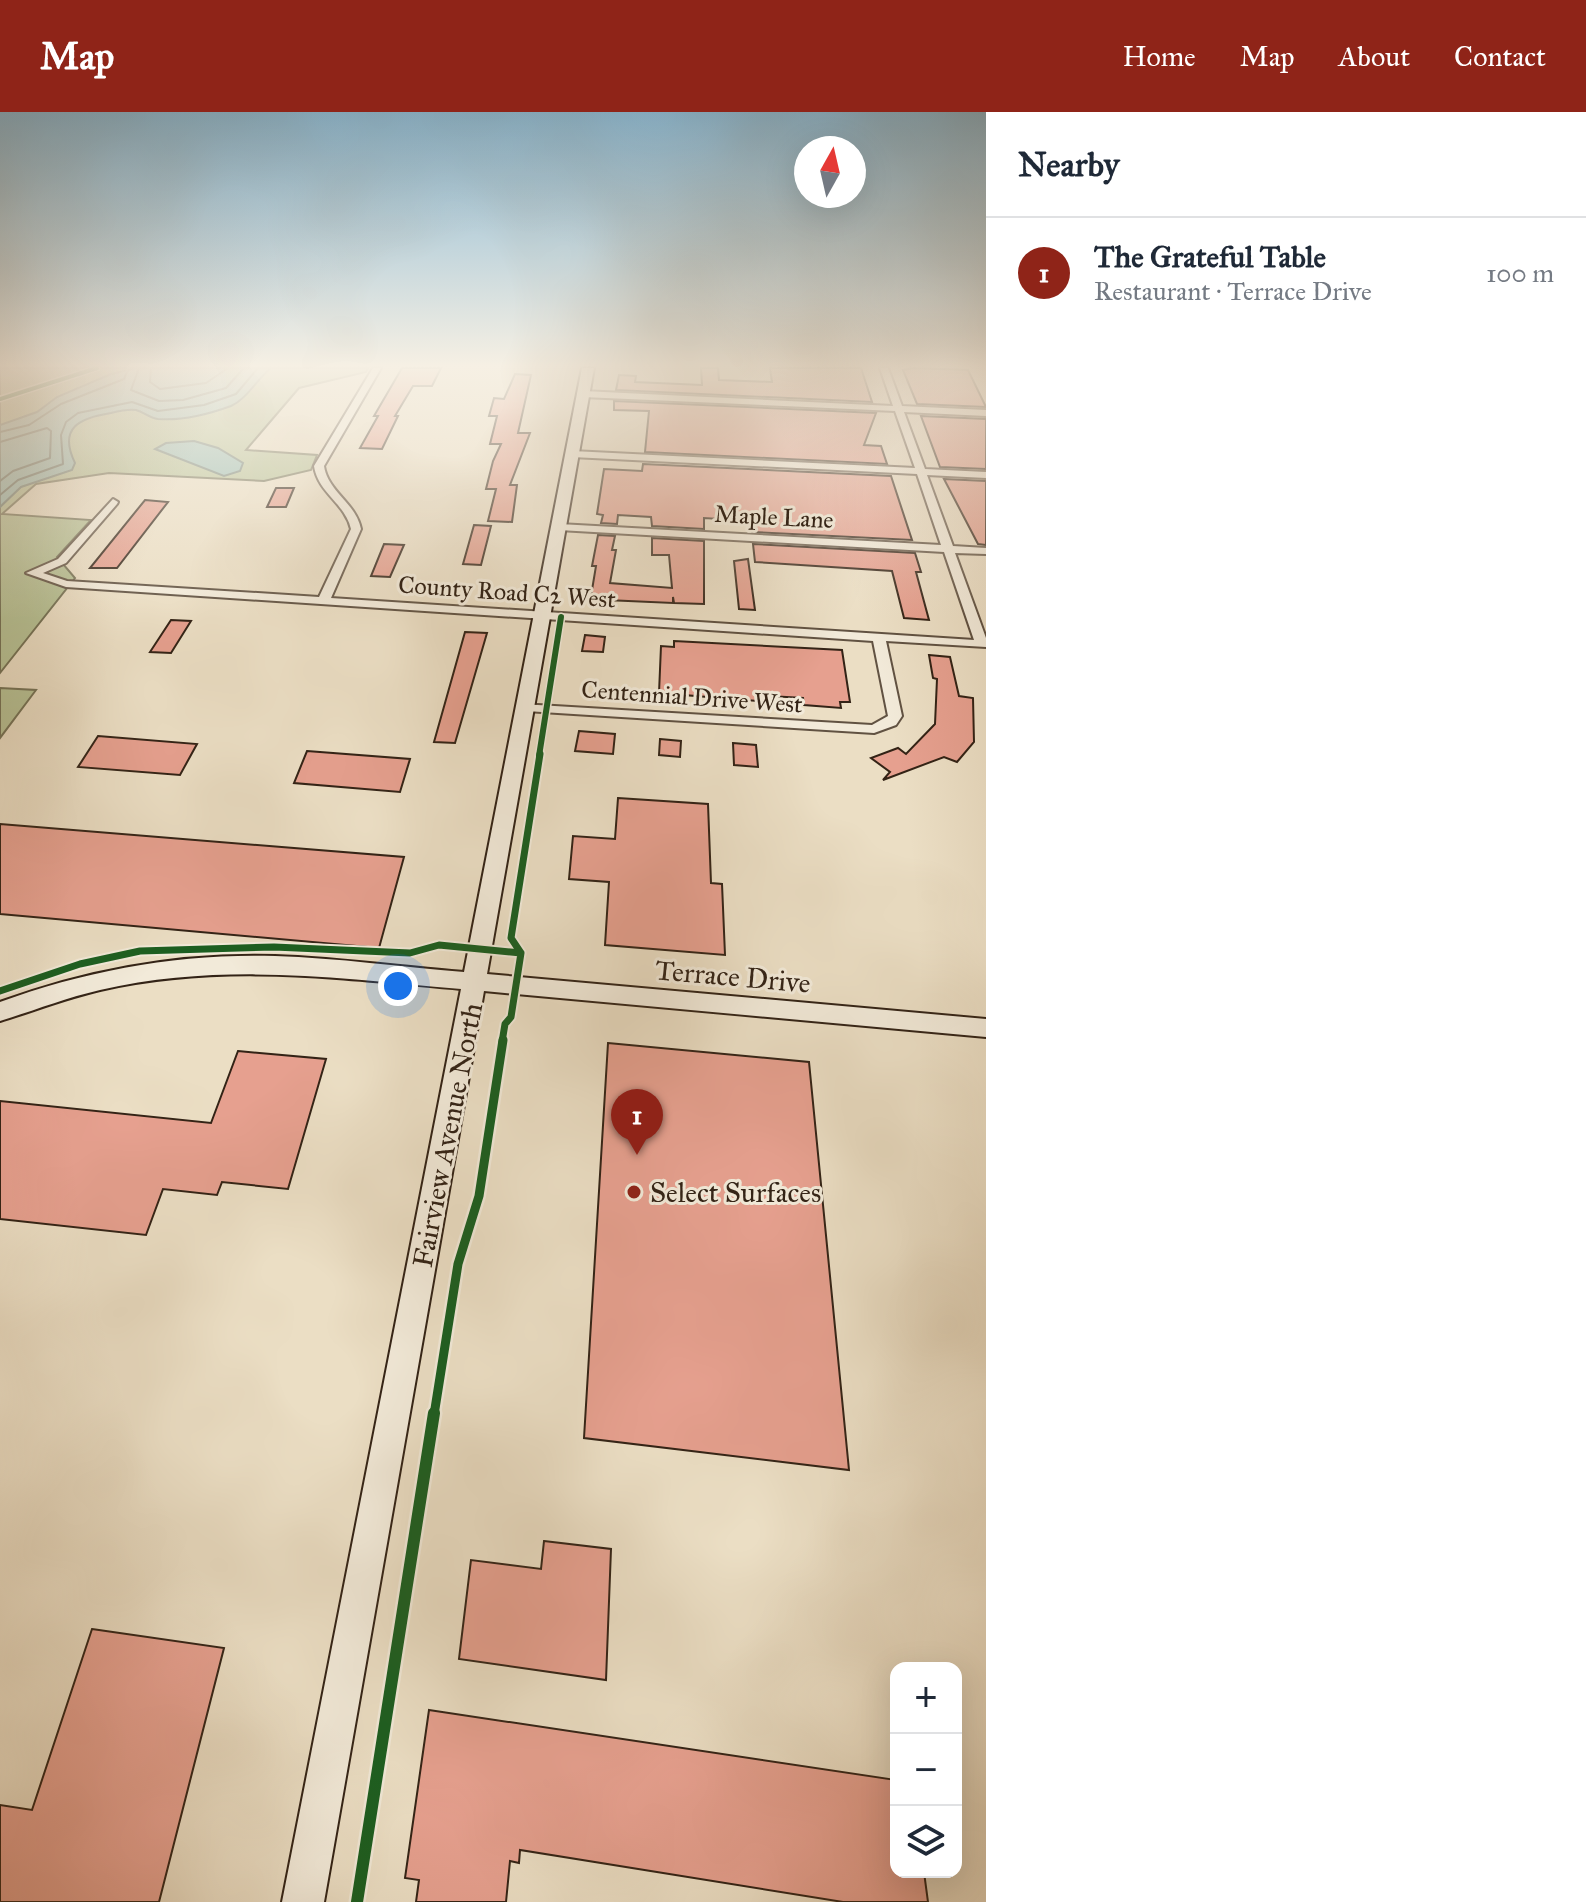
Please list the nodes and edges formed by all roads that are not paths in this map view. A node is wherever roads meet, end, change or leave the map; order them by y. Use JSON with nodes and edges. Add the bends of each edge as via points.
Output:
{"nodes":[{"id":1,"x":328,"y":452,"type":"edge"},
{"id":2,"x":915,"y":452,"type":"edge"},
{"id":3,"x":572,"y":454,"type":"joint"},
{"id":4,"x":922,"y":471,"type":"junction"},
{"id":5,"x":986,"y":475,"type":"edge"},
{"id":6,"x":113,"y":502,"type":"dead end"},
{"id":7,"x":559,"y":527,"type":"junction"},
{"id":8,"x":948,"y":549,"type":"junction"},
{"id":9,"x":986,"y":551,"type":"edge"},
{"id":10,"x":323,"y":602,"type":"junction"},
{"id":11,"x":542,"y":616,"type":"junction"},
{"id":12,"x":879,"y":638,"type":"junction"},
{"id":13,"x":526,"y":707,"type":"junction"},
{"id":14,"x":475,"y":984,"type":"junction"},
{"id":15,"x":0,"y":1012,"type":"edge"},
{"id":16,"x":986,"y":1028,"type":"edge"},
{"id":17,"x":303,"y":1902,"type":"edge"}],
"edges":[{"from":1,"to":10,"type":"street","via":[[319,466],[322,480],[351,512],[356,529]]},
{"from":2,"to":4,"type":"street"},
{"from":3,"to":4,"type":"street"},
{"from":3,"to":7,"type":"street","name":"Fairview Avenue North"},
{"from":4,"to":5,"type":"street"},
{"from":4,"to":8,"type":"street"},
{"from":6,"to":10,"type":"street","name":"County Road C2 West","via":[[62,561],[32,573],[66,584]]},
{"from":7,"to":8,"type":"street","name":"Maple Lane"},
{"from":7,"to":11,"type":"street","name":"Fairview Avenue North"},
{"from":8,"to":9,"type":"street","name":"Maple Lane"},
{"from":8,"to":12,"type":"street","name":"County Road C2 West","via":[[982,644]]},
{"from":10,"to":11,"type":"street","name":"County Road C2 West"},
{"from":11,"to":12,"type":"street","name":"County Road C2 West"},
{"from":11,"to":13,"type":"street","name":"Fairview Avenue North"},
{"from":12,"to":13,"type":"street","name":"Centennial Drive West","via":[[895,716],[884,726],[856,730]]},
{"from":13,"to":14,"type":"street","name":"Fairview Avenue North"},
{"from":14,"to":15,"type":"street","name":"Terrace Drive","via":[[276,964],[218,964],[157,970]]},
{"from":14,"to":16,"type":"street","name":"Terrace Drive"},
{"from":14,"to":17,"type":"street","name":"Fairview Avenue North"}]}
